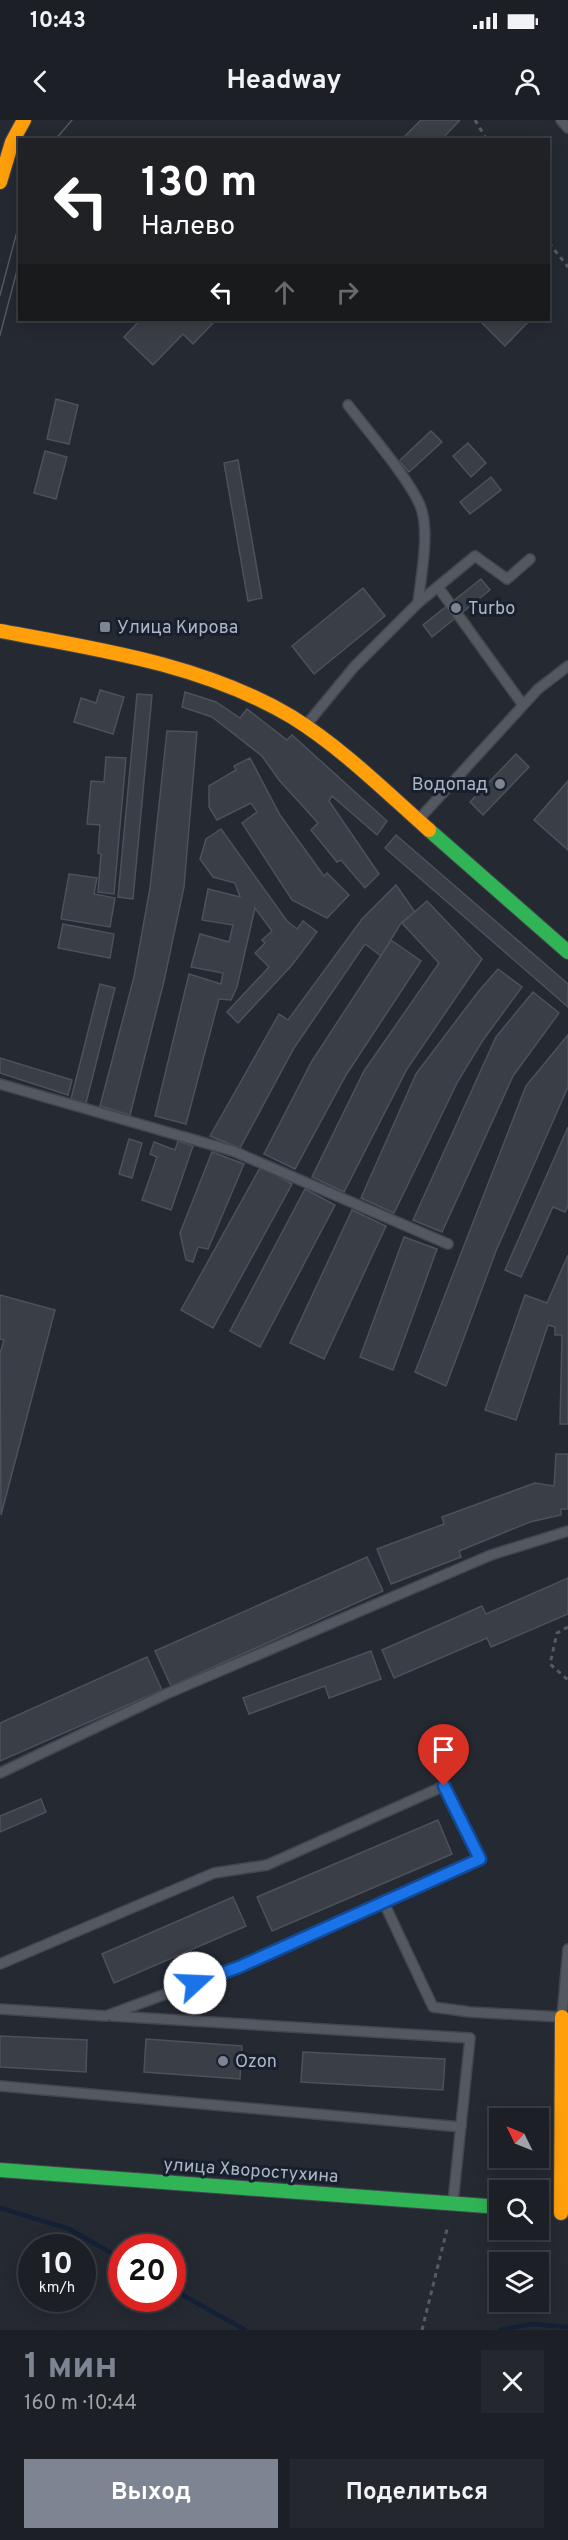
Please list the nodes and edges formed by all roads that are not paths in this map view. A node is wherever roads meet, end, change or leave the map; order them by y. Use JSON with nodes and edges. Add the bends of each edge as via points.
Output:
{"nodes":[{"id":1,"x":24,"y":120,"type":"edge"},
{"id":2,"x":561,"y":120,"type":"edge"},
{"id":3,"x":568,"y":128,"type":"edge"},
{"id":4,"x":0,"y":182,"type":"edge"},
{"id":5,"x":348,"y":405,"type":"dead end"},
{"id":6,"x":530,"y":559,"type":"dead end"},
{"id":7,"x":438,"y":587,"type":"junction"},
{"id":8,"x":418,"y":603,"type":"junction"},
{"id":9,"x":0,"y":631,"type":"edge"},
{"id":10,"x":568,"y":666,"type":"edge"},
{"id":11,"x":523,"y":705,"type":"junction"},
{"id":12,"x":305,"y":726,"type":"junction"},
{"id":13,"x":418,"y":820,"type":"junction"},
{"id":14,"x":568,"y":952,"type":"edge"},
{"id":15,"x":0,"y":1084,"type":"edge"},
{"id":16,"x":448,"y":1245,"type":"dead end"},
{"id":17,"x":568,"y":1532,"type":"edge"},
{"id":18,"x":0,"y":1773,"type":"edge"},
{"id":19,"x":384,"y":1903,"type":"junction"},
{"id":20,"x":568,"y":1949,"type":"edge"},
{"id":21,"x":0,"y":1965,"type":"edge"},
{"id":22,"x":0,"y":2009,"type":"edge"},
{"id":23,"x":106,"y":2016,"type":"junction"},
{"id":24,"x":562,"y":2017,"type":"junction"},
{"id":25,"x":0,"y":2086,"type":"edge"},
{"id":26,"x":461,"y":2127,"type":"junction"},
{"id":27,"x":0,"y":2170,"type":"edge"},
{"id":28,"x":453,"y":2203,"type":"junction"},
{"id":29,"x":489,"y":2206,"type":"edge"},
{"id":30,"x":560,"y":2213,"type":"edge"}],
"edges":[{"from":1,"to":4,"type":"street","via":[[11,145]]},
{"from":2,"to":3,"type":"lane"},
{"from":5,"to":8,"type":"lane","via":[[422,510]]},
{"from":6,"to":7,"type":"lane","via":[[507,579],[475,556]]},
{"from":7,"to":8,"type":"lane"},
{"from":7,"to":11,"type":"lane"},
{"from":8,"to":12,"type":"lane","via":[[354,668]]},
{"from":9,"to":12,"type":"street","via":[[163,664],[240,692]]},
{"from":10,"to":11,"type":"lane"},
{"from":11,"to":13,"type":"lane"},
{"from":12,"to":13,"type":"street"},
{"from":13,"to":14,"type":"street"},
{"from":15,"to":16,"type":"lane","via":[[233,1151]]},
{"from":17,"to":18,"type":"lane","via":[[491,1555],[166,1694]]},
{"from":19,"to":21,"type":"lane","via":[[480,1859],[444,1786],[267,1865],[214,1873]]},
{"from":19,"to":23,"type":"lane","via":[[239,1967]]},
{"from":19,"to":24,"type":"lane","via":[[434,2007]]},
{"from":20,"to":24,"type":"lane"},
{"from":22,"to":23,"type":"lane"},
{"from":23,"to":26,"type":"lane","via":[[470,2038]]},
{"from":24,"to":30,"type":"street"},
{"from":25,"to":26,"type":"lane"},
{"from":26,"to":28,"type":"lane"},
{"from":27,"to":28,"type":"street","name":"улица Хворостухина"},
{"from":28,"to":29,"type":"street","name":"улица Хворостухина"}]}
